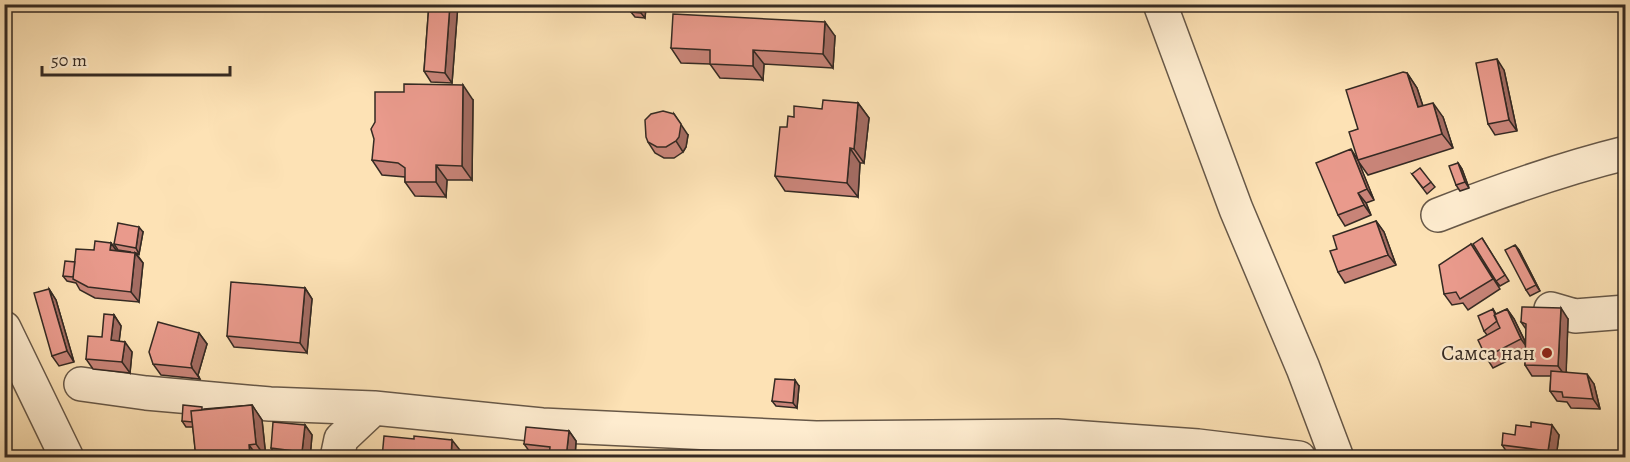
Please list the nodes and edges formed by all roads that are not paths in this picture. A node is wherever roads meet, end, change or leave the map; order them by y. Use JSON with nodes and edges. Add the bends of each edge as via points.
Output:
{"nodes":[{"id":1,"x":1161,"y":4,"type":"edge"},
{"id":2,"x":1626,"y":153,"type":"edge"},
{"id":3,"x":1438,"y":215,"type":"dead end"},
{"id":4,"x":1551,"y":309,"type":"edge"},
{"id":5,"x":1626,"y":312,"type":"edge"},
{"id":6,"x":4,"y":328,"type":"edge"},
{"id":7,"x":81,"y":384,"type":"dead end"},
{"id":8,"x":374,"y":408,"type":"junction"},
{"id":9,"x":67,"y":458,"type":"edge"},
{"id":10,"x":337,"y":458,"type":"edge"},
{"id":11,"x":1299,"y":458,"type":"edge"},
{"id":12,"x":1337,"y":458,"type":"edge"}],
"edges":[{"from":1,"to":12,"type":"street","via":[[1236,209]]},
{"from":2,"to":3,"type":"street","via":[[1580,164]]},
{"from":4,"to":5,"type":"street","via":[[1575,316]]},
{"from":6,"to":9,"type":"street"},
{"from":7,"to":8,"type":"street","via":[[270,404]]},
{"from":8,"to":10,"type":"street","via":[[341,439]]},
{"from":8,"to":11,"type":"street","via":[[543,425],[804,437],[1057,436]]}]}
